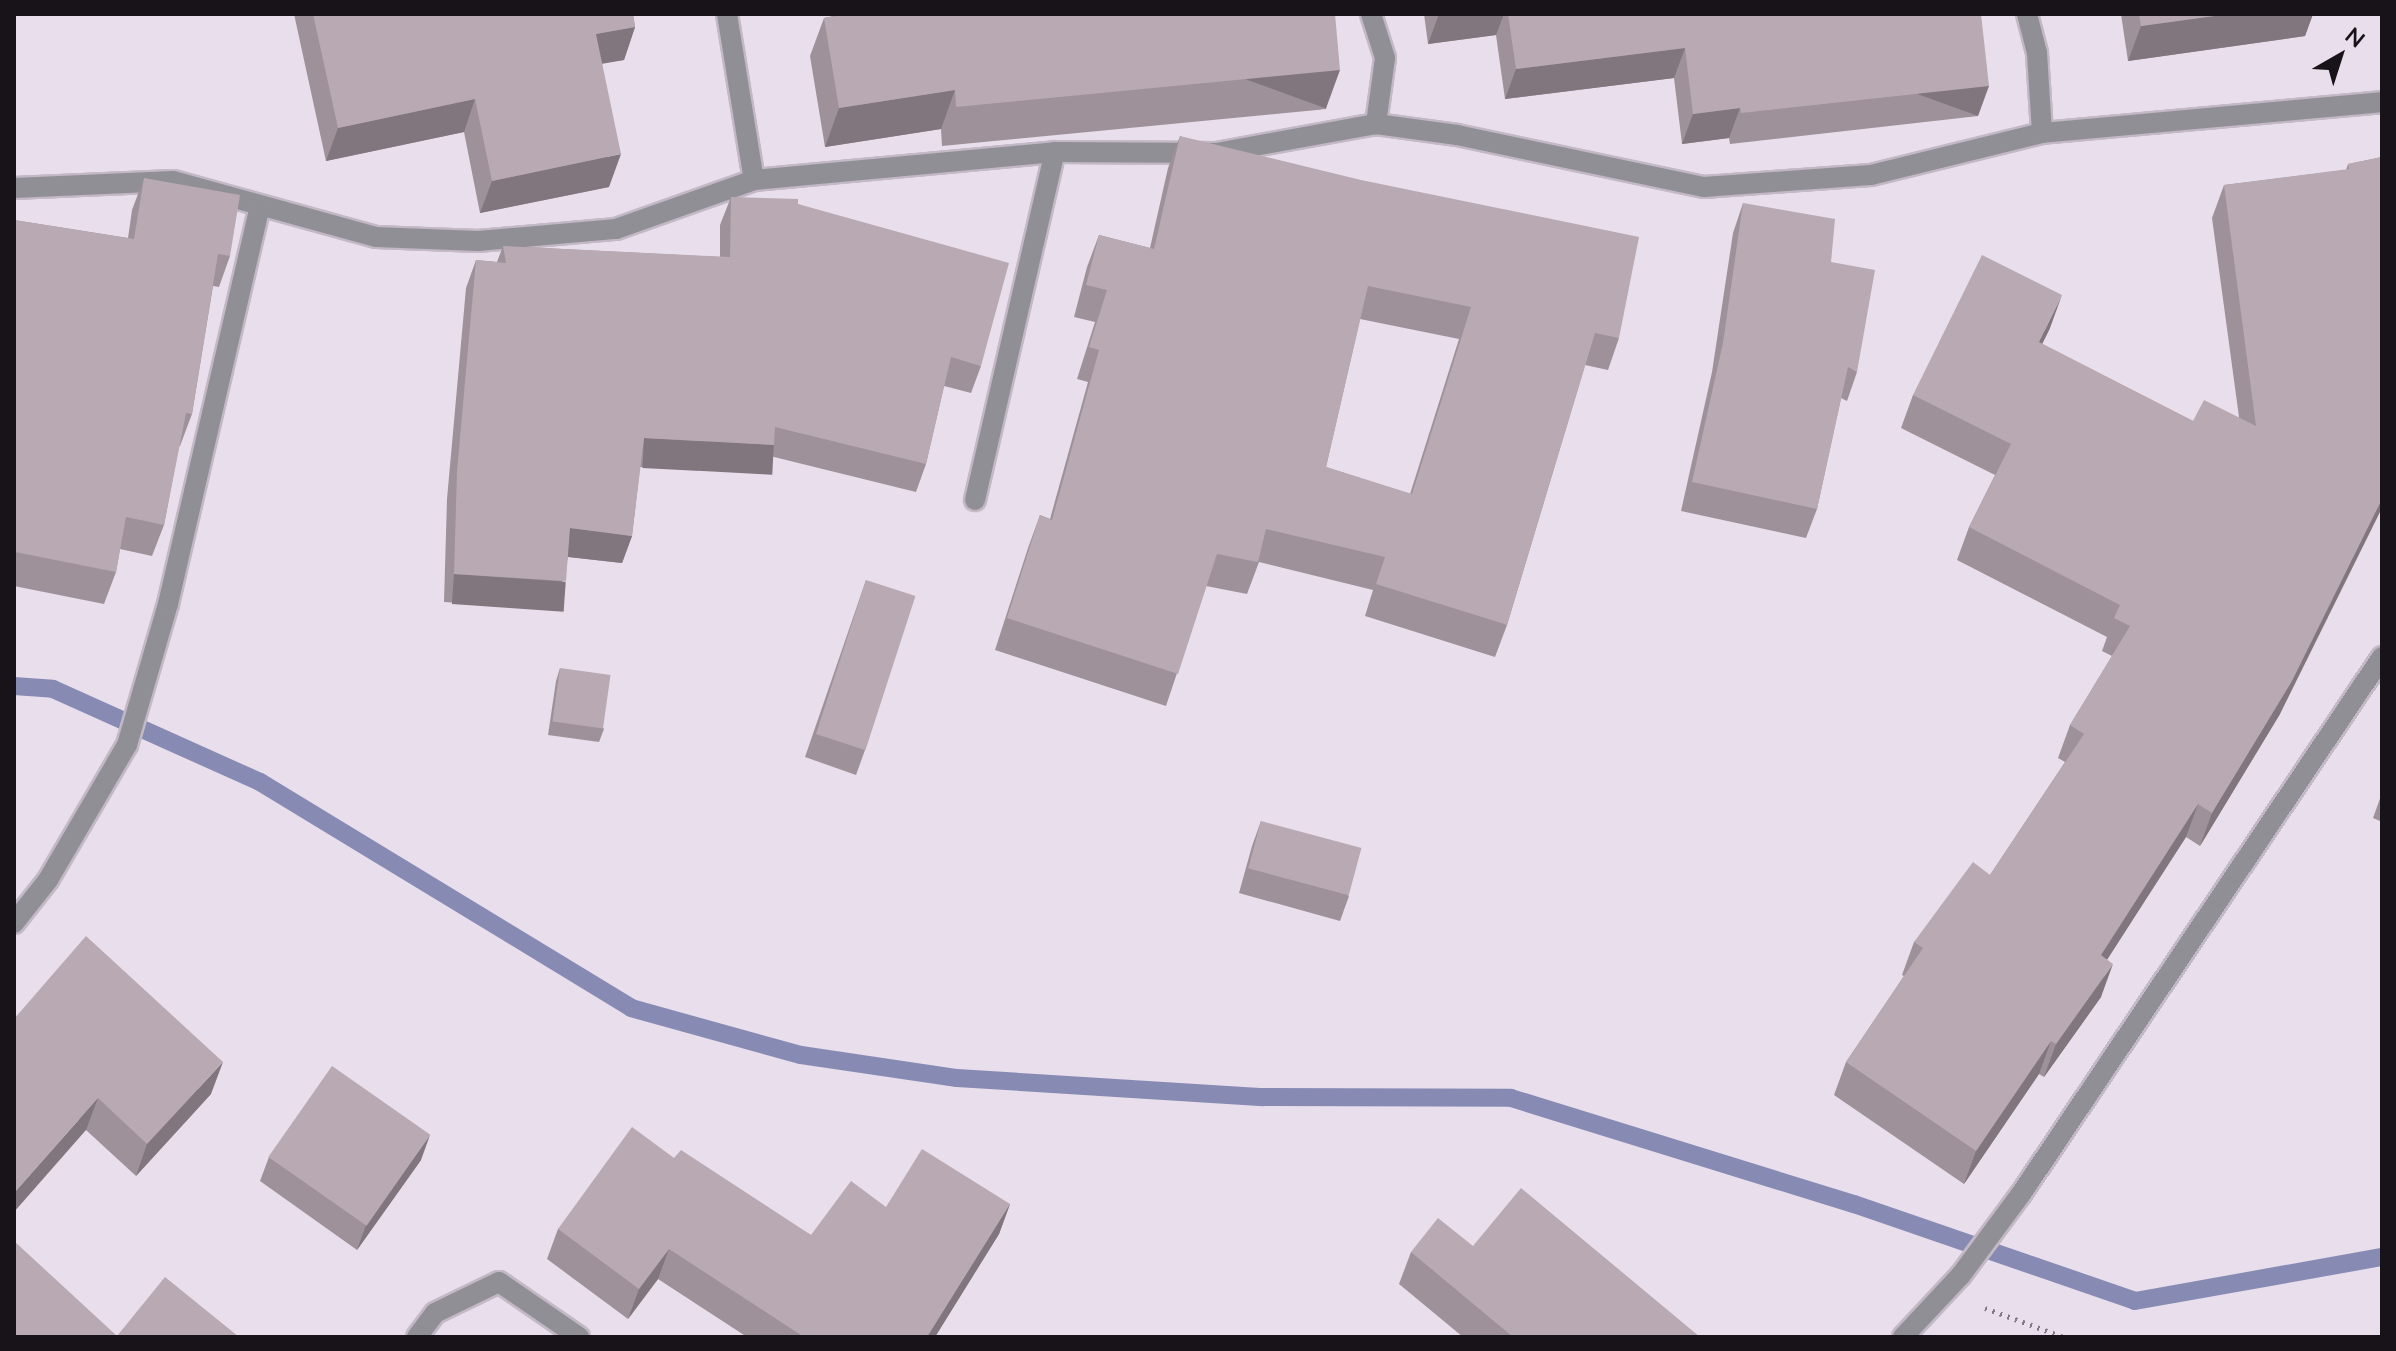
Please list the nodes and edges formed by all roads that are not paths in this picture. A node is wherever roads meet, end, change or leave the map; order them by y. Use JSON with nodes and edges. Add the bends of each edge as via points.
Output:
{"nodes":[{"id":1,"x":727,"y":14,"type":"edge"},
{"id":2,"x":1371,"y":14,"type":"edge"},
{"id":3,"x":2027,"y":14,"type":"edge"},
{"id":4,"x":2382,"y":102,"type":"edge"},
{"id":5,"x":1376,"y":124,"type":"junction"},
{"id":6,"x":2042,"y":133,"type":"junction"},
{"id":7,"x":1055,"y":152,"type":"junction"},
{"id":8,"x":754,"y":180,"type":"junction"},
{"id":9,"x":14,"y":188,"type":"edge"},
{"id":10,"x":260,"y":207,"type":"junction"},
{"id":11,"x":975,"y":500,"type":"dead end"},
{"id":12,"x":2382,"y":657,"type":"edge"},
{"id":13,"x":14,"y":923,"type":"edge"},
{"id":14,"x":417,"y":1337,"type":"edge"},
{"id":15,"x":579,"y":1337,"type":"edge"},
{"id":16,"x":1903,"y":1337,"type":"edge"}],
"edges":[{"from":1,"to":8,"type":"street"},
{"from":2,"to":5,"type":"street","via":[[1385,58]]},
{"from":3,"to":6,"type":"street","via":[[2037,53]]},
{"from":4,"to":6,"type":"street"},
{"from":5,"to":6,"type":"street","via":[[1457,135],[1704,187],[1871,175]]},
{"from":5,"to":7,"type":"street","via":[[1216,153]]},
{"from":7,"to":8,"type":"street"},
{"from":7,"to":11,"type":"street"},
{"from":8,"to":10,"type":"street","via":[[616,229],[478,241],[376,237]]},
{"from":9,"to":10,"type":"street","via":[[173,181]]},
{"from":10,"to":13,"type":"street","via":[[168,604],[127,745],[48,880]]},
{"from":12,"to":16,"type":"street","via":[[2021,1194],[1961,1275]]},
{"from":14,"to":15,"type":"street","via":[[435,1313],[499,1282]]}]}
